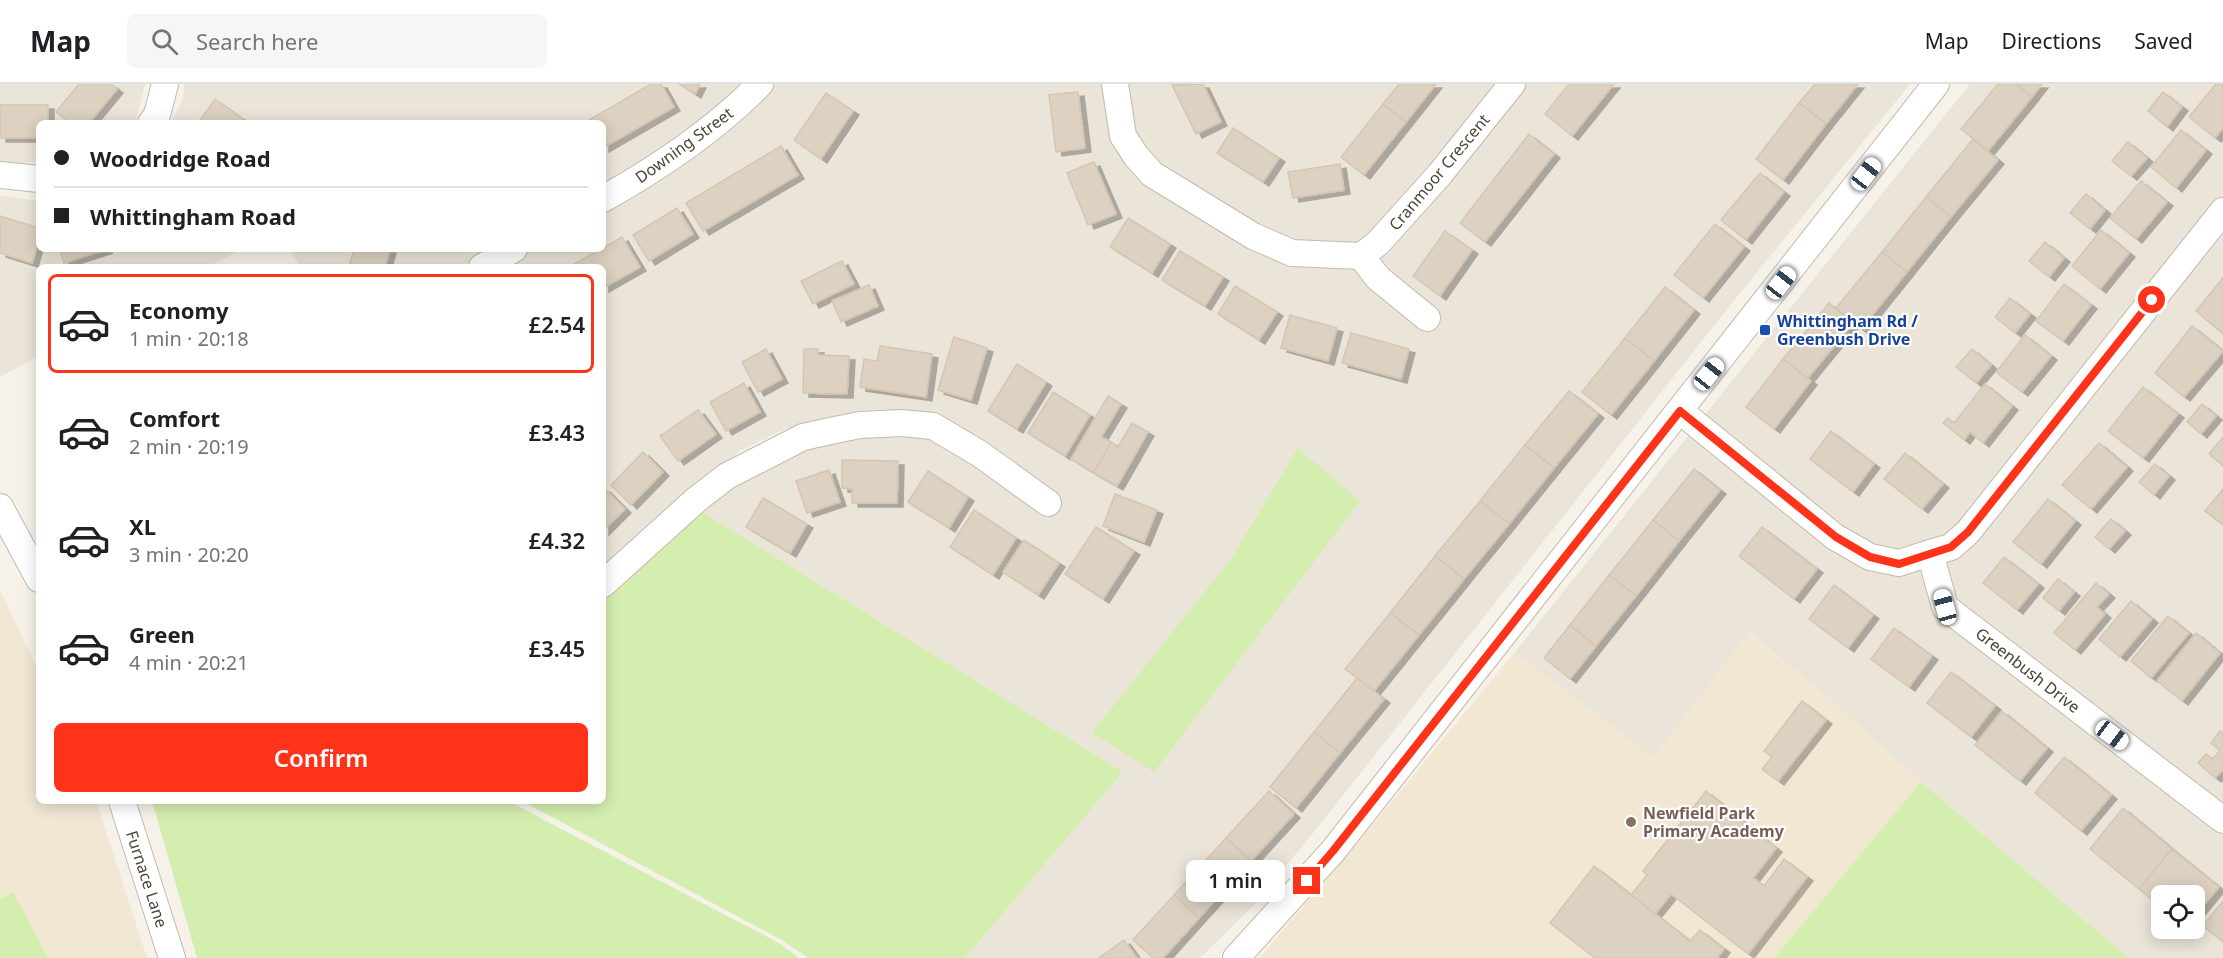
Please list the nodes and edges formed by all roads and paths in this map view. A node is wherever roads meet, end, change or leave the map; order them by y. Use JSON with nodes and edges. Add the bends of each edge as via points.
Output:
{"nodes":[{"id":1,"x":165,"y":84,"type":"edge"},
{"id":2,"x":760,"y":84,"type":"edge"},
{"id":3,"x":1116,"y":84,"type":"edge"},
{"id":4,"x":1512,"y":84,"type":"edge"},
{"id":5,"x":1936,"y":84,"type":"edge"},
{"id":6,"x":153,"y":120,"type":"edge"},
{"id":7,"x":0,"y":175,"type":"edge"},
{"id":8,"x":36,"y":179,"type":"edge"},
{"id":9,"x":606,"y":197,"type":"edge"},
{"id":10,"x":2223,"y":211,"type":"edge"},
{"id":11,"x":509,"y":252,"type":"edge"},
{"id":12,"x":1361,"y":256,"type":"junction"},
{"id":13,"x":487,"y":264,"type":"edge"},
{"id":14,"x":1426,"y":318,"type":"dead end"},
{"id":15,"x":1680,"y":411,"type":"junction"},
{"id":16,"x":1048,"y":503,"type":"dead end"},
{"id":17,"x":0,"y":507,"type":"edge"},
{"id":18,"x":1930,"y":553,"type":"junction"},
{"id":19,"x":36,"y":573,"type":"edge"},
{"id":20,"x":606,"y":581,"type":"edge"},
{"id":21,"x":123,"y":804,"type":"edge"},
{"id":22,"x":2223,"y":820,"type":"edge"},
{"id":23,"x":172,"y":958,"type":"edge"},
{"id":24,"x":1236,"y":958,"type":"edge"}],
"edges":[{"from":1,"to":6,"type":"street"},
{"from":2,"to":9,"type":"street","name":"Downing Street","via":[[709,131]]},
{"from":3,"to":12,"type":"street","via":[[1123,136],[1152,174],[1253,236],[1292,253]]},
{"from":4,"to":12,"type":"street","name":"Cranmoor Crescent","via":[[1432,182],[1378,243]]},
{"from":5,"to":15,"type":"street"},
{"from":7,"to":8,"type":"street"},
{"from":10,"to":18,"type":"street","via":[[1968,532],[1951,547]]},
{"from":11,"to":13,"type":"street"},
{"from":12,"to":14,"type":"street","via":[[1378,278]]},
{"from":15,"to":18,"type":"street","via":[[1836,537],[1870,557],[1899,564]]},
{"from":15,"to":24,"type":"street","via":[[1333,851]]},
{"from":16,"to":20,"type":"street","via":[[933,426],[861,425],[803,437],[727,476]]},
{"from":17,"to":19,"type":"street"},
{"from":18,"to":22,"type":"street","name":"Greenbush Drive","via":[[1945,607]]},
{"from":21,"to":23,"type":"street","name":"Furnace Lane"}]}
